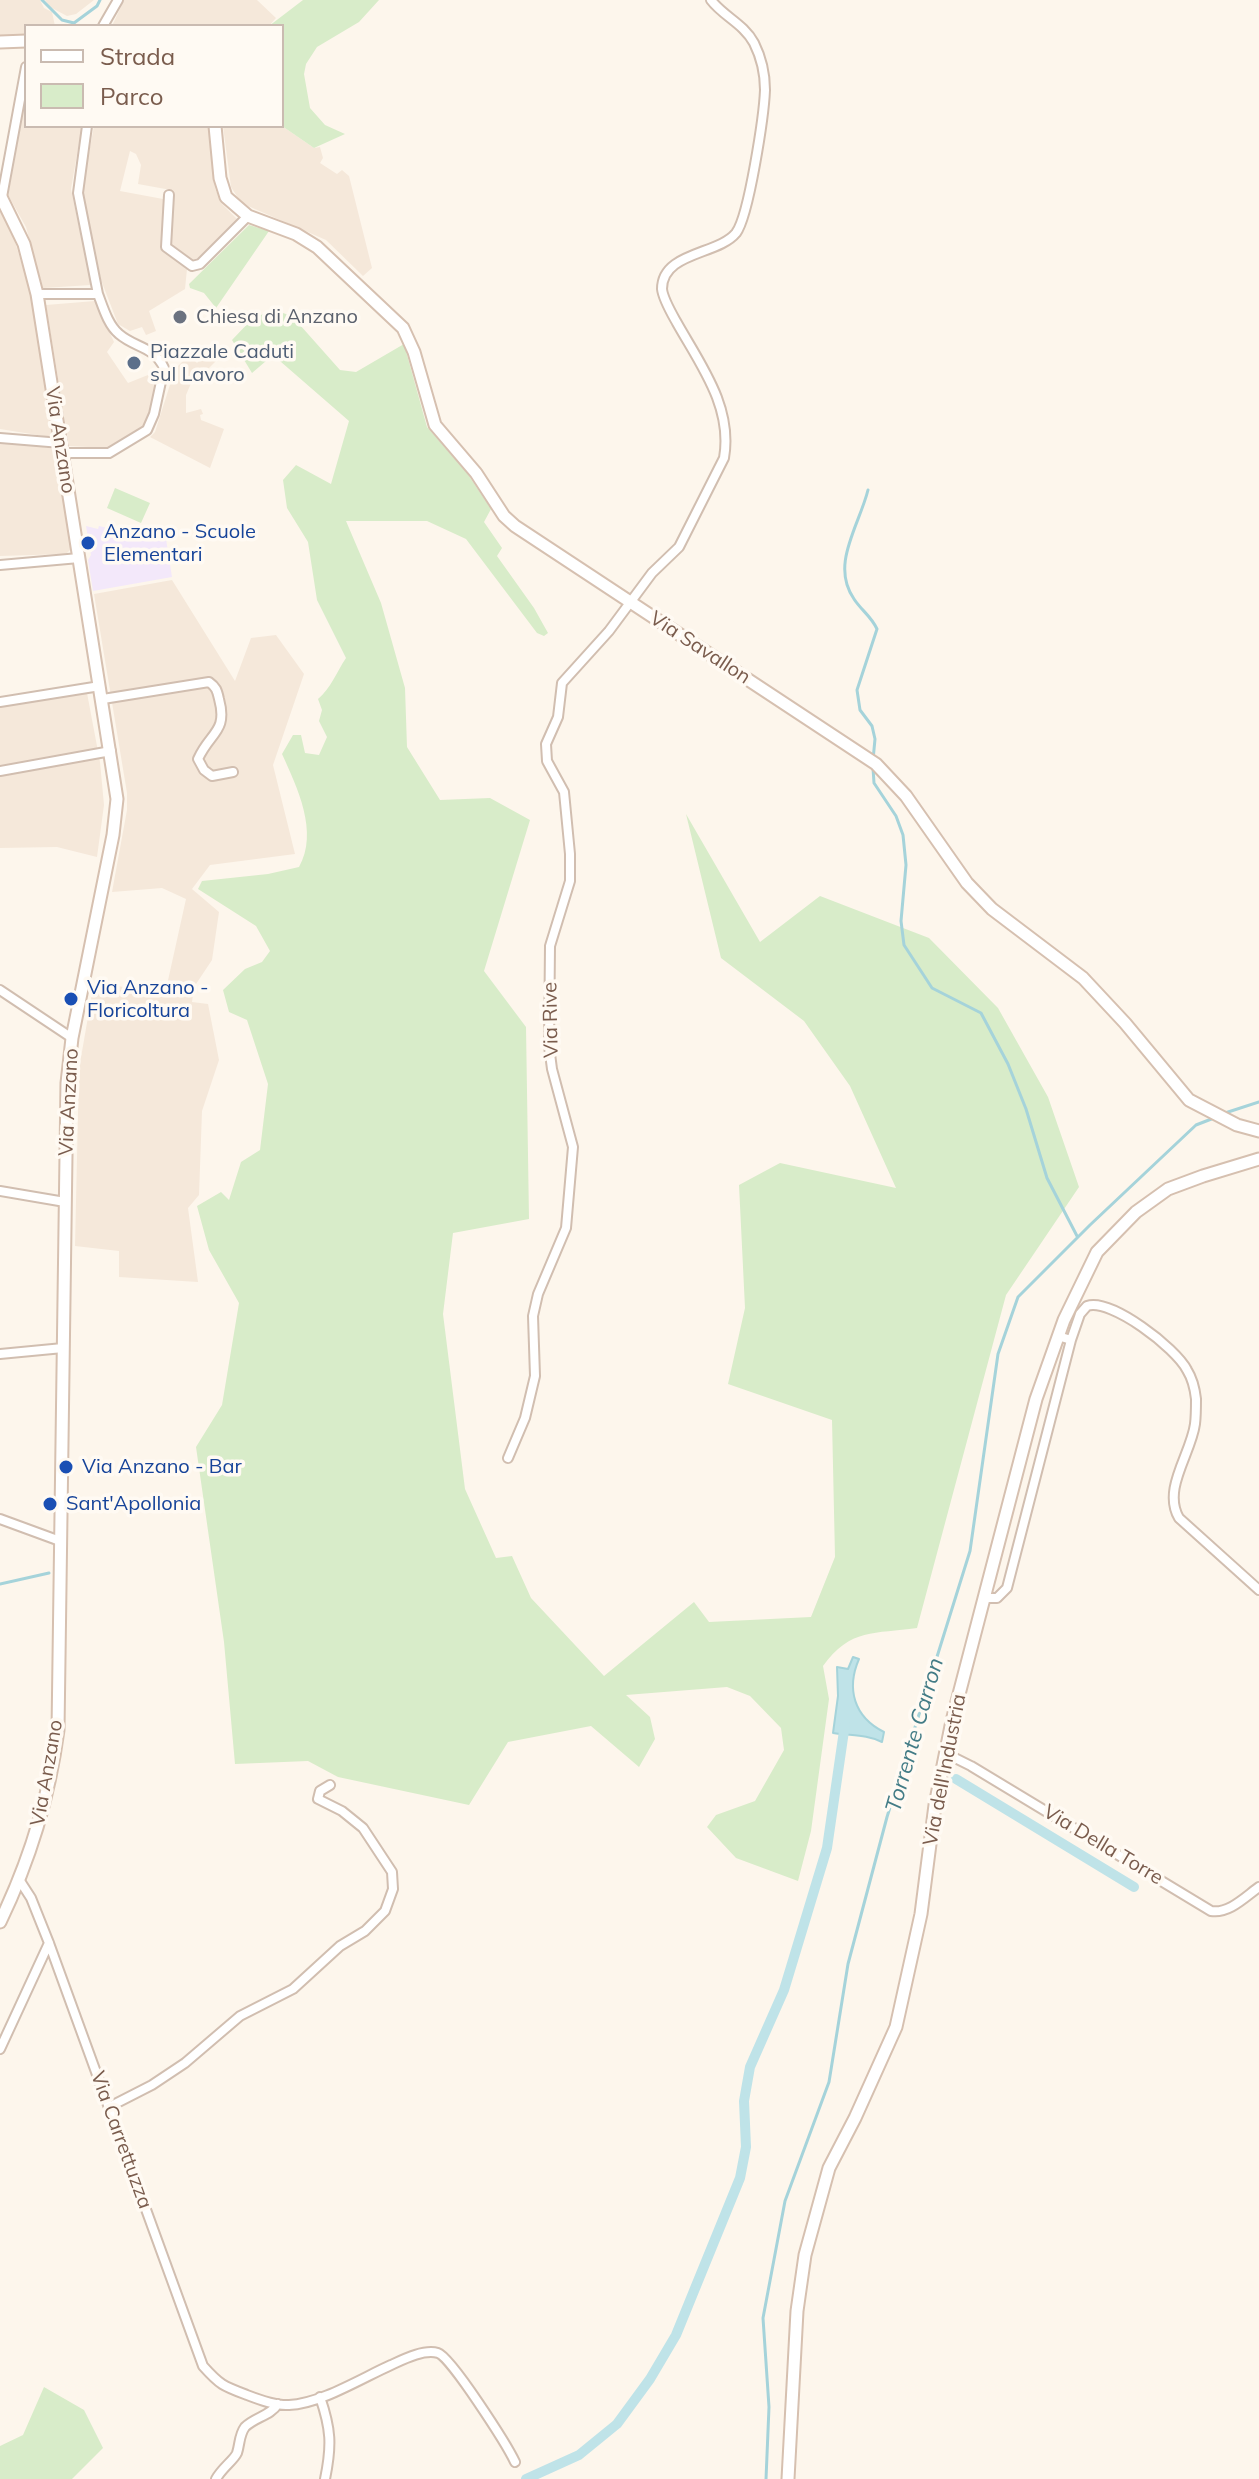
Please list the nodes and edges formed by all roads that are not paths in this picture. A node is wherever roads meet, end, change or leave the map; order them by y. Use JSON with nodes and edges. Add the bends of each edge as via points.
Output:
{"nodes":[{"id":1,"x":118,"y":0,"type":"edge"},
{"id":2,"x":711,"y":0,"type":"edge"},
{"id":3,"x":104,"y":24,"type":"edge"},
{"id":4,"x":24,"y":41,"type":"edge"},
{"id":5,"x":0,"y":42,"type":"edge"},
{"id":6,"x":24,"y":77,"type":"edge"},
{"id":7,"x":87,"y":128,"type":"edge"},
{"id":8,"x":215,"y":128,"type":"edge"},
{"id":9,"x":169,"y":195,"type":"dead end"},
{"id":10,"x":1,"y":196,"type":"edge"},
{"id":11,"x":248,"y":216,"type":"junction"},
{"id":12,"x":37,"y":294,"type":"junction"},
{"id":13,"x":98,"y":294,"type":"junction"},
{"id":14,"x":0,"y":438,"type":"edge"},
{"id":15,"x":62,"y":448,"type":"junction"},
{"id":16,"x":79,"y":558,"type":"junction"},
{"id":17,"x":0,"y":565,"type":"edge"},
{"id":18,"x":630,"y":602,"type":"junction"},
{"id":19,"x":100,"y":686,"type":"junction"},
{"id":20,"x":103,"y":699,"type":"junction"},
{"id":21,"x":0,"y":702,"type":"edge"},
{"id":22,"x":111,"y":751,"type":"junction"},
{"id":23,"x":0,"y":771,"type":"edge"},
{"id":24,"x":233,"y":772,"type":"dead end"},
{"id":25,"x":0,"y":990,"type":"edge"},
{"id":26,"x":72,"y":1038,"type":"junction"},
{"id":27,"x":1254,"y":1131,"type":"edge"},
{"id":28,"x":1259,"y":1159,"type":"edge"},
{"id":29,"x":0,"y":1191,"type":"edge"},
{"id":30,"x":65,"y":1202,"type":"junction"},
{"id":31,"x":1058,"y":1336,"type":"junction"},
{"id":32,"x":1071,"y":1340,"type":"junction"},
{"id":33,"x":63,"y":1348,"type":"junction"},
{"id":34,"x":0,"y":1354,"type":"edge"},
{"id":35,"x":508,"y":1458,"type":"dead end"},
{"id":36,"x":0,"y":1519,"type":"edge"},
{"id":37,"x":60,"y":1541,"type":"junction"},
{"id":38,"x":1259,"y":1590,"type":"edge"},
{"id":39,"x":985,"y":1598,"type":"junction"},
{"id":40,"x":945,"y":1753,"type":"junction"},
{"id":41,"x":330,"y":1785,"type":"dead end"},
{"id":42,"x":20,"y":1881,"type":"junction"},
{"id":43,"x":1259,"y":1887,"type":"edge"},
{"id":44,"x":0,"y":1922,"type":"edge"},
{"id":45,"x":49,"y":1943,"type":"junction"},
{"id":46,"x":0,"y":2049,"type":"edge"},
{"id":47,"x":109,"y":2107,"type":"junction"},
{"id":48,"x":320,"y":2397,"type":"junction"},
{"id":49,"x":278,"y":2404,"type":"junction"},
{"id":50,"x":515,"y":2462,"type":"dead end"},
{"id":51,"x":216,"y":2479,"type":"edge"},
{"id":52,"x":325,"y":2479,"type":"edge"},
{"id":53,"x":788,"y":2479,"type":"edge"}],
"edges":[{"from":1,"to":3,"type":"street"},
{"from":2,"to":18,"type":"street","name":"Via Rive","via":[[752,38],[761,58],[765,92],[743,218],[736,232],[723,244],[687,256],[664,279],[662,292],[707,372],[727,443],[688,534]]},
{"from":4,"to":5,"type":"main road"},
{"from":6,"to":10,"type":"street"},
{"from":7,"to":13,"type":"street","via":[[78,193]]},
{"from":8,"to":11,"type":"main road","name":"Via Savallon","via":[[226,197]]},
{"from":9,"to":11,"type":"street","via":[[166,247],[192,266]]},
{"from":10,"to":12,"type":"main road","name":"Via Anzano","via":[[24,244]]},
{"from":11,"to":18,"type":"main road","name":"Via Savallon","via":[[317,247],[392,315],[410,338],[435,425],[504,516]]},
{"from":12,"to":13,"type":"street"},
{"from":12,"to":15,"type":"main road","name":"Via Anzano"},
{"from":13,"to":15,"type":"street","via":[[117,333],[156,355],[164,379],[147,430],[109,453]]},
{"from":14,"to":15,"type":"street"},
{"from":15,"to":16,"type":"main road","name":"Via Anzano"},
{"from":16,"to":17,"type":"street"},
{"from":16,"to":19,"type":"main road","name":"Via Anzano"},
{"from":18,"to":27,"type":"main road","name":"Via Savallon","via":[[871,761],[906,796],[967,883],[992,909],[1083,978],[1198,1106]]},
{"from":18,"to":35,"type":"street","name":"Via Rive","via":[[562,683],[558,717],[546,744],[547,761],[564,792],[570,854],[568,889],[550,946],[549,1046],[573,1147],[566,1228],[538,1294],[533,1316],[535,1376]]},
{"from":19,"to":20,"type":"main road","name":"Via Anzano"},
{"from":19,"to":21,"type":"street"},
{"from":20,"to":22,"type":"main road","name":"Via Anzano"},
{"from":20,"to":24,"type":"street","via":[[209,682],[216,687],[224,715],[198,759],[212,776]]},
{"from":22,"to":23,"type":"street"},
{"from":22,"to":26,"type":"main road","name":"Via Anzano","via":[[116,820]]},
{"from":25,"to":26,"type":"street"},
{"from":26,"to":30,"type":"main road","name":"Via Anzano"},
{"from":28,"to":31,"type":"main road","name":"Via dell'Industria","via":[[1168,1189],[1136,1212],[1097,1252]]},
{"from":29,"to":30,"type":"street"},
{"from":30,"to":33,"type":"main road","name":"Via Anzano"},
{"from":31,"to":32,"type":"street"},
{"from":31,"to":39,"type":"main road","name":"Via dell'Industria","via":[[1036,1399]]},
{"from":32,"to":38,"type":"street","via":[[1080,1314],[1098,1304],[1163,1342],[1179,1358],[1196,1395],[1195,1425],[1173,1493],[1174,1510]]},
{"from":32,"to":39,"type":"street","via":[[1007,1588],[997,1598]]},
{"from":33,"to":34,"type":"street"},
{"from":33,"to":37,"type":"main road","name":"Via Anzano"},
{"from":36,"to":37,"type":"street"},
{"from":37,"to":42,"type":"main road","name":"Via Anzano","via":[[56,1748],[40,1824]]},
{"from":39,"to":40,"type":"main road","name":"Via dell'Industria"},
{"from":40,"to":43,"type":"street","name":"Via Della Torre","via":[[1211,1911],[1229,1909]]},
{"from":40,"to":53,"type":"main road","name":"Via dell'Industria","via":[[921,1914],[896,2027],[829,2168],[805,2255]]},
{"from":41,"to":47,"type":"street","via":[[318,1799],[363,1828],[392,1872],[385,1911],[293,1989],[240,2016],[185,2063]]},
{"from":42,"to":44,"type":"main road","name":"Via Anzano"},
{"from":42,"to":45,"type":"street","name":"Via Carrettuzza"},
{"from":45,"to":46,"type":"street"},
{"from":45,"to":47,"type":"street","name":"Via Carrettuzza"},
{"from":47,"to":49,"type":"street","name":"Via Carrettuzza","via":[[203,2366],[220,2385]]},
{"from":48,"to":49,"type":"street"},
{"from":48,"to":50,"type":"street","via":[[404,2359],[441,2354]]},
{"from":48,"to":52,"type":"street","via":[[330,2427]]},
{"from":49,"to":51,"type":"street","via":[[246,2426],[237,2454]]}]}
